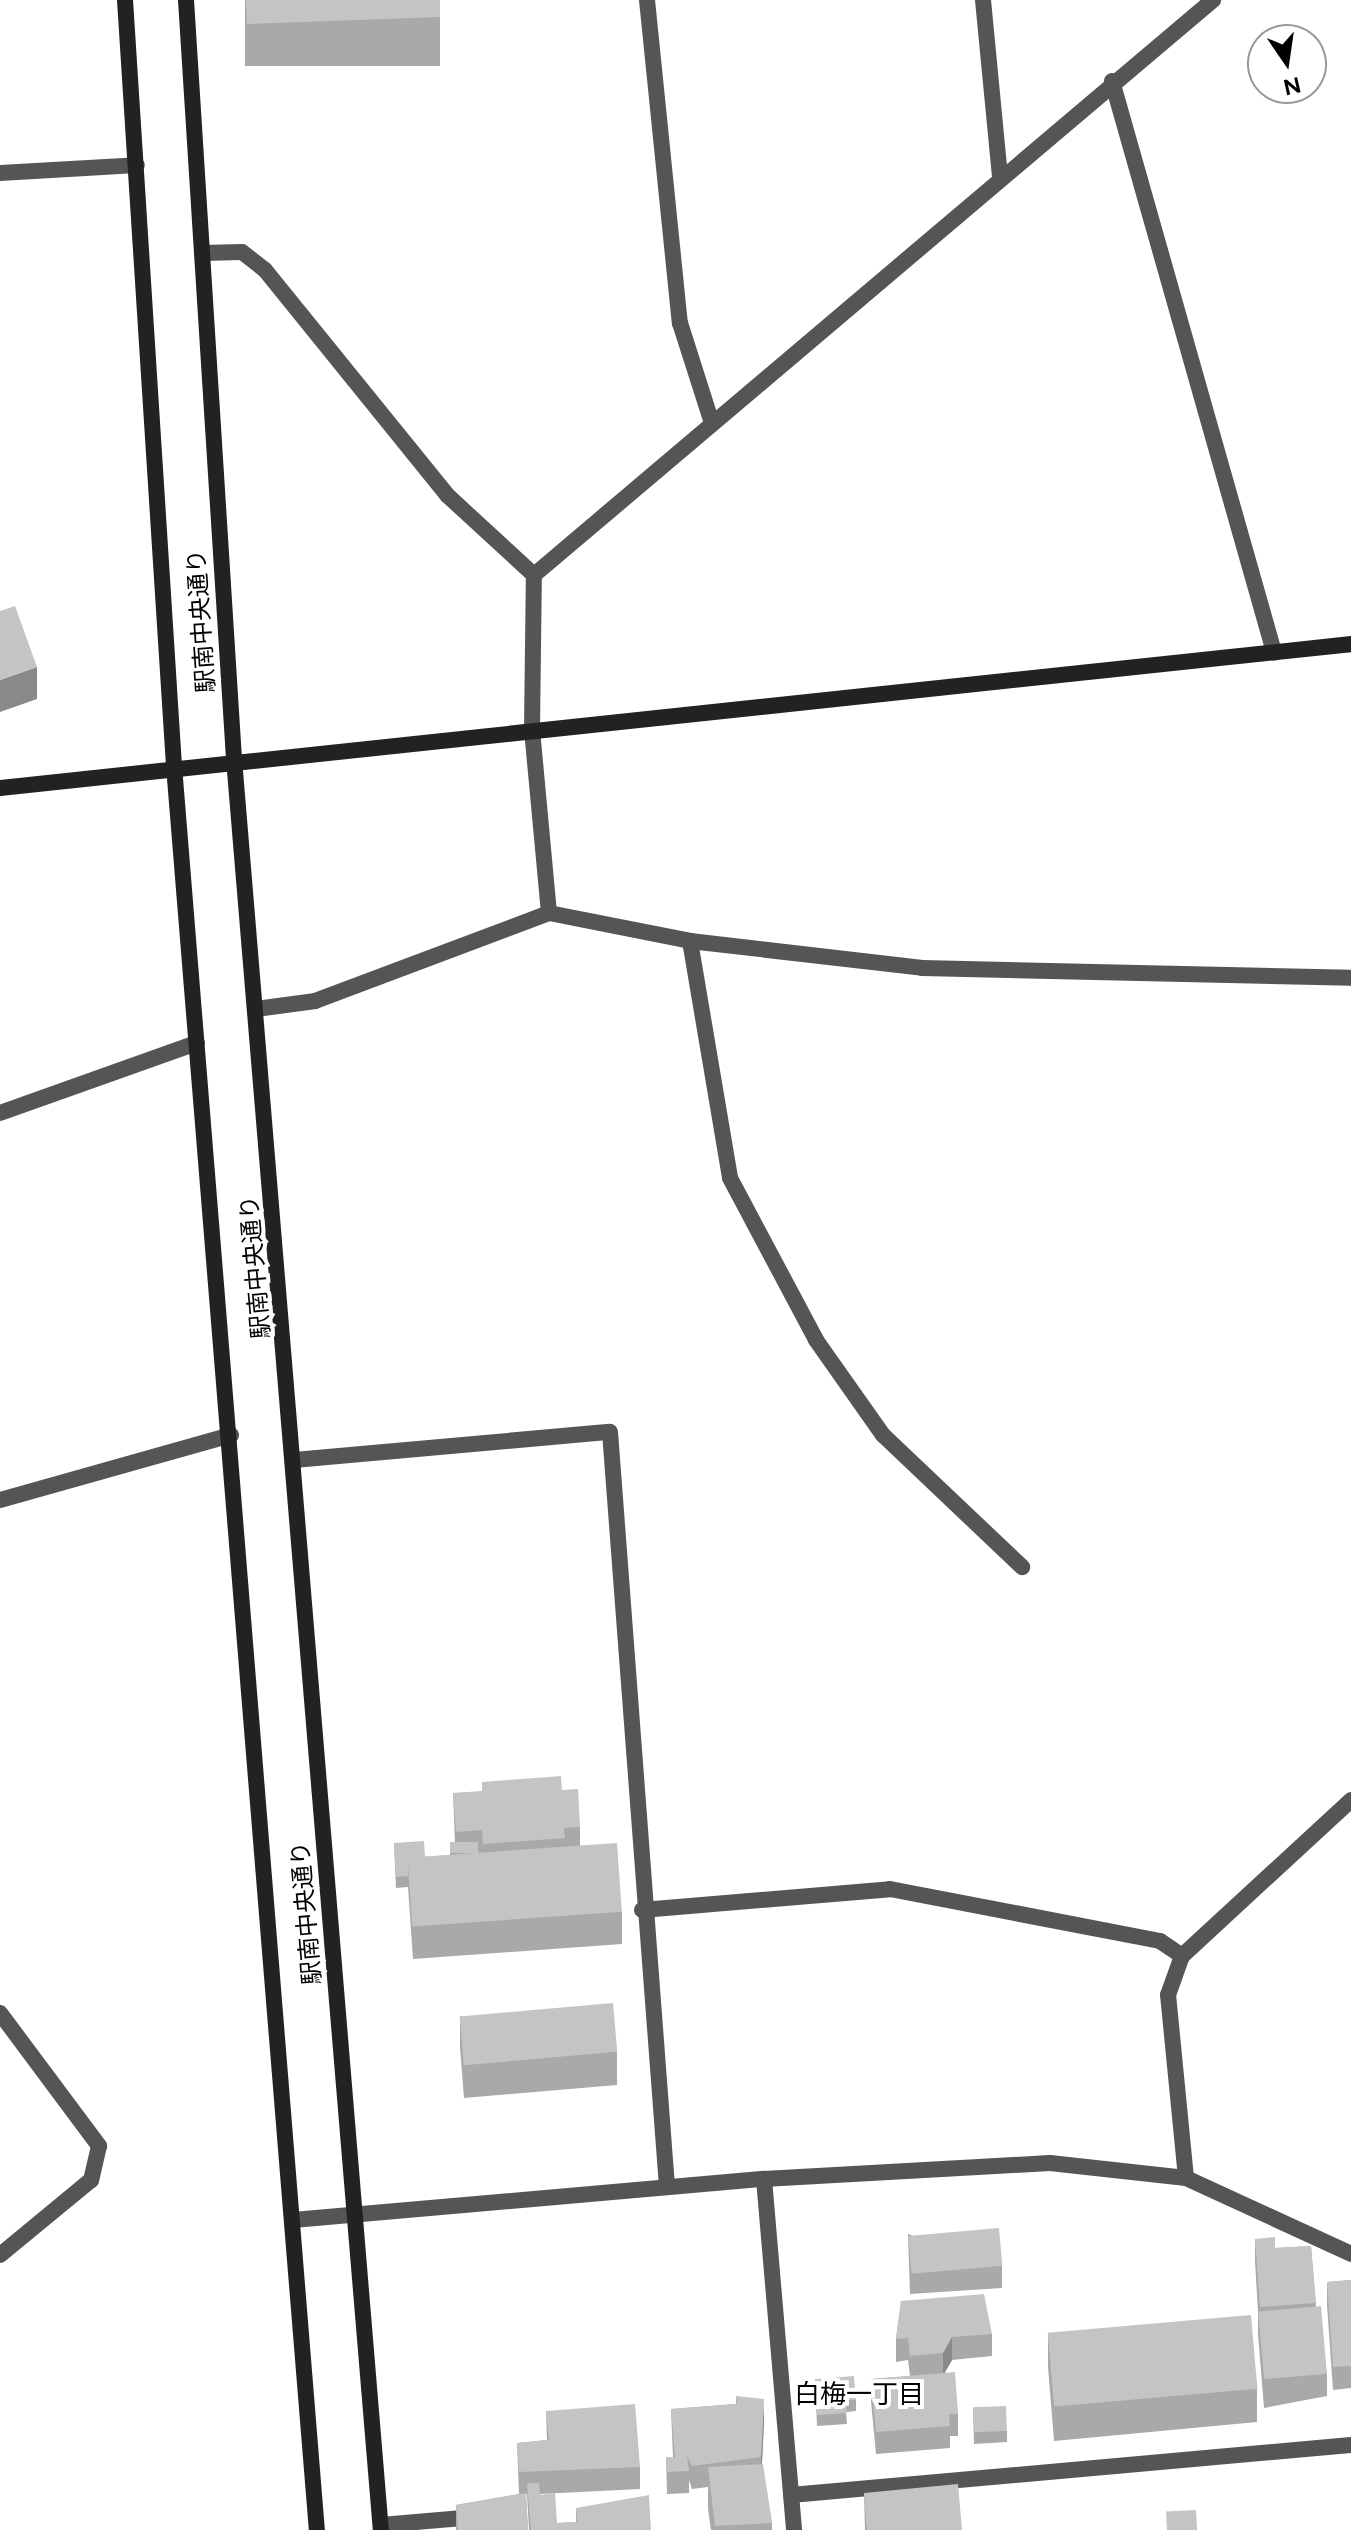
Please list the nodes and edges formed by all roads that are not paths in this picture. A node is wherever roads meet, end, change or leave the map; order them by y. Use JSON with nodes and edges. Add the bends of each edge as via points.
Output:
{"nodes":[{"id":1,"x":125,"y":0,"type":"edge"},
{"id":2,"x":186,"y":0,"type":"edge"},
{"id":3,"x":647,"y":0,"type":"edge"},
{"id":4,"x":983,"y":0,"type":"edge"},
{"id":5,"x":1213,"y":0,"type":"edge"},
{"id":6,"x":1112,"y":81,"type":"junction"},
{"id":7,"x":137,"y":165,"type":"junction"},
{"id":8,"x":0,"y":173,"type":"edge"},
{"id":9,"x":1000,"y":175,"type":"junction"},
{"id":10,"x":202,"y":253,"type":"junction"},
{"id":11,"x":711,"y":420,"type":"junction"},
{"id":12,"x":534,"y":575,"type":"junction"},
{"id":13,"x":1351,"y":644,"type":"edge"},
{"id":14,"x":1274,"y":652,"type":"junction"},
{"id":15,"x":532,"y":729,"type":"junction"},
{"id":16,"x":234,"y":759,"type":"junction"},
{"id":17,"x":174,"y":766,"type":"junction"},
{"id":18,"x":0,"y":788,"type":"edge"},
{"id":19,"x":549,"y":913,"type":"junction"},
{"id":20,"x":690,"y":941,"type":"junction"},
{"id":21,"x":1351,"y":978,"type":"edge"},
{"id":22,"x":256,"y":1009,"type":"junction"},
{"id":23,"x":197,"y":1043,"type":"junction"},
{"id":24,"x":0,"y":1113,"type":"edge"},
{"id":25,"x":231,"y":1435,"type":"junction"},
{"id":26,"x":294,"y":1460,"type":"junction"},
{"id":27,"x":0,"y":1500,"type":"edge"},
{"id":28,"x":1022,"y":1567,"type":"dead end"},
{"id":29,"x":1351,"y":1800,"type":"edge"},
{"id":30,"x":642,"y":1910,"type":"junction"},
{"id":31,"x":1182,"y":1956,"type":"junction"},
{"id":32,"x":0,"y":2013,"type":"edge"},
{"id":33,"x":1186,"y":2178,"type":"junction"},
{"id":34,"x":764,"y":2179,"type":"junction"},
{"id":35,"x":667,"y":2187,"type":"junction"},
{"id":36,"x":354,"y":2213,"type":"junction"},
{"id":37,"x":293,"y":2220,"type":"junction"},
{"id":38,"x":1351,"y":2254,"type":"edge"},
{"id":39,"x":0,"y":2255,"type":"edge"},
{"id":40,"x":1351,"y":2445,"type":"edge"},
{"id":41,"x":791,"y":2495,"type":"junction"},
{"id":42,"x":490,"y":2516,"type":"edge"},
{"id":43,"x":381,"y":2528,"type":"edge"},
{"id":44,"x":317,"y":2530,"type":"edge"},
{"id":45,"x":794,"y":2530,"type":"edge"}],
"edges":[{"from":1,"to":7,"type":"street","name":"駅南中央通り"},
{"from":2,"to":10,"type":"street","name":"駅南中央通り"},
{"from":3,"to":11,"type":"street","via":[[680,323]]},
{"from":4,"to":9,"type":"street"},
{"from":5,"to":6,"type":"street"},
{"from":6,"to":9,"type":"street"},
{"from":6,"to":14,"type":"street"},
{"from":7,"to":8,"type":"street"},
{"from":7,"to":17,"type":"street","name":"駅南中央通り"},
{"from":9,"to":11,"type":"street"},
{"from":10,"to":12,"type":"street","via":[[242,252],[265,270],[447,495]]},
{"from":10,"to":16,"type":"street","name":"駅南中央通り"},
{"from":11,"to":12,"type":"street"},
{"from":12,"to":15,"type":"street"},
{"from":13,"to":14,"type":"street"},
{"from":14,"to":15,"type":"street"},
{"from":15,"to":16,"type":"street"},
{"from":15,"to":19,"type":"street"},
{"from":16,"to":17,"type":"street"},
{"from":16,"to":22,"type":"street","name":"駅南中央通り"},
{"from":17,"to":18,"type":"street"},
{"from":17,"to":23,"type":"street","name":"駅南中央通り"},
{"from":19,"to":20,"type":"street"},
{"from":19,"to":22,"type":"street","via":[[315,1001]]},
{"from":20,"to":21,"type":"street","via":[[922,968]]},
{"from":20,"to":28,"type":"street","via":[[730,1178],[816,1340],[883,1435]]},
{"from":22,"to":26,"type":"street","name":"駅南中央通り"},
{"from":23,"to":24,"type":"street"},
{"from":23,"to":25,"type":"street","name":"駅南中央通り"},
{"from":25,"to":27,"type":"street"},
{"from":25,"to":37,"type":"street","name":"駅南中央通り"},
{"from":26,"to":30,"type":"street","via":[[610,1432]]},
{"from":26,"to":36,"type":"street","name":"駅南中央通り"},
{"from":29,"to":31,"type":"street"},
{"from":30,"to":31,"type":"street","via":[[890,1889],[1160,1941]]},
{"from":30,"to":35,"type":"street"},
{"from":31,"to":33,"type":"street","via":[[1168,1995]]},
{"from":32,"to":39,"type":"street","via":[[99,2146],[91,2180]]},
{"from":33,"to":34,"type":"street","via":[[1050,2163]]},
{"from":33,"to":38,"type":"street"},
{"from":34,"to":35,"type":"street"},
{"from":34,"to":41,"type":"street"},
{"from":35,"to":36,"type":"street"},
{"from":36,"to":37,"type":"street"},
{"from":36,"to":43,"type":"street","name":"駅南中央通り"},
{"from":37,"to":44,"type":"street","name":"駅南中央通り"},
{"from":40,"to":41,"type":"street"},
{"from":41,"to":45,"type":"street"},
{"from":42,"to":43,"type":"street"}]}
